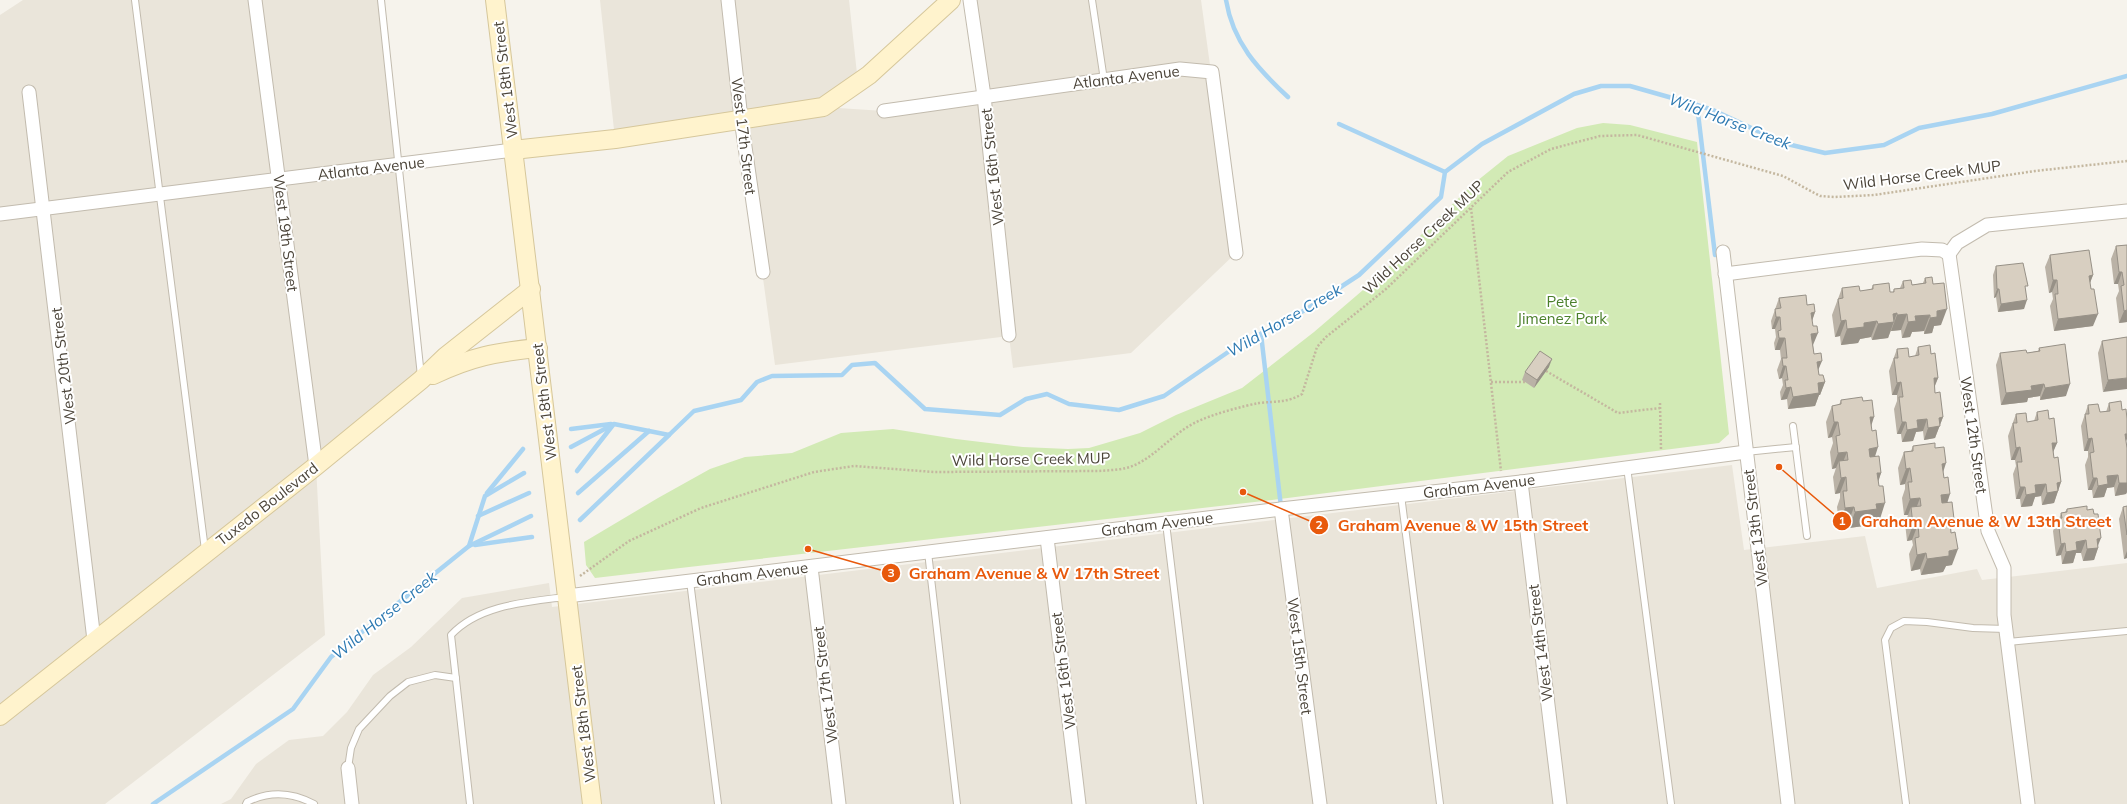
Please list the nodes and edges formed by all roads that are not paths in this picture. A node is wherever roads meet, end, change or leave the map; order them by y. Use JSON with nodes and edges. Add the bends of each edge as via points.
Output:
{"nodes":[{"id":1,"x":135,"y":0,"type":"edge"},
{"id":2,"x":256,"y":0,"type":"edge"},
{"id":3,"x":381,"y":0,"type":"edge"},
{"id":4,"x":495,"y":0,"type":"edge"},
{"id":5,"x":728,"y":0,"type":"edge"},
{"id":6,"x":951,"y":0,"type":"edge"},
{"id":7,"x":970,"y":0,"type":"edge"},
{"id":8,"x":1092,"y":0,"type":"edge"},
{"id":9,"x":1104,"y":80,"type":"junction"},
{"id":10,"x":29,"y":92,"type":"dead end"},
{"id":11,"x":984,"y":96,"type":"junction"},
{"id":12,"x":884,"y":111,"type":"dead end"},
{"id":13,"x":741,"y":119,"type":"junction"},
{"id":14,"x":513,"y":150,"type":"junction"},
{"id":15,"x":399,"y":164,"type":"junction"},
{"id":16,"x":280,"y":180,"type":"junction"},
{"id":17,"x":161,"y":194,"type":"junction"},
{"id":18,"x":45,"y":209,"type":"junction"},
{"id":19,"x":2127,"y":211,"type":"edge"},
{"id":20,"x":0,"y":214,"type":"edge"},
{"id":21,"x":1723,"y":252,"type":"dead end"},
{"id":22,"x":1236,"y":253,"type":"dead end"},
{"id":23,"x":1949,"y":254,"type":"junction"},
{"id":24,"x":763,"y":272,"type":"dead end"},
{"id":25,"x":1725,"y":274,"type":"junction"},
{"id":26,"x":531,"y":289,"type":"junction"},
{"id":27,"x":1009,"y":336,"type":"dead end"},
{"id":28,"x":538,"y":348,"type":"junction"},
{"id":29,"x":421,"y":380,"type":"junction"},
{"id":30,"x":1793,"y":426,"type":"dead end"},
{"id":31,"x":1796,"y":447,"type":"junction"},
{"id":32,"x":1746,"y":452,"type":"junction"},
{"id":33,"x":316,"y":466,"type":"junction"},
{"id":34,"x":1627,"y":467,"type":"junction"},
{"id":35,"x":1521,"y":482,"type":"junction"},
{"id":36,"x":1401,"y":495,"type":"junction"},
{"id":37,"x":1281,"y":509,"type":"junction"},
{"id":38,"x":1166,"y":523,"type":"junction"},
{"id":39,"x":1807,"y":536,"type":"dead end"},
{"id":40,"x":1047,"y":538,"type":"junction"},
{"id":41,"x":928,"y":552,"type":"junction"},
{"id":42,"x":205,"y":553,"type":"junction"},
{"id":43,"x":811,"y":567,"type":"junction"},
{"id":44,"x":690,"y":581,"type":"junction"},
{"id":45,"x":567,"y":591,"type":"junction"},
{"id":46,"x":2127,"y":631,"type":"edge"},
{"id":47,"x":2007,"y":636,"type":"junction"},
{"id":48,"x":94,"y":640,"type":"junction"},
{"id":49,"x":456,"y":678,"type":"junction"},
{"id":50,"x":0,"y":716,"type":"edge"},
{"id":51,"x":348,"y":768,"type":"joint"},
{"id":52,"x":246,"y":804,"type":"edge"},
{"id":53,"x":314,"y":804,"type":"edge"},
{"id":54,"x":352,"y":804,"type":"edge"},
{"id":55,"x":470,"y":804,"type":"edge"},
{"id":56,"x":592,"y":804,"type":"edge"},
{"id":57,"x":718,"y":804,"type":"edge"},
{"id":58,"x":839,"y":804,"type":"edge"},
{"id":59,"x":957,"y":804,"type":"edge"},
{"id":60,"x":1079,"y":804,"type":"edge"},
{"id":61,"x":1200,"y":804,"type":"edge"},
{"id":62,"x":1320,"y":804,"type":"edge"},
{"id":63,"x":1440,"y":804,"type":"edge"},
{"id":64,"x":1560,"y":804,"type":"edge"},
{"id":65,"x":1671,"y":804,"type":"edge"},
{"id":66,"x":1788,"y":804,"type":"edge"},
{"id":67,"x":1906,"y":804,"type":"edge"},
{"id":68,"x":2028,"y":804,"type":"edge"}],
"edges":[{"from":1,"to":17,"type":"lane"},
{"from":2,"to":16,"type":"street","name":"West 19th Street"},
{"from":3,"to":15,"type":"lane"},
{"from":4,"to":14,"type":"street","name":"West 18th Street"},
{"from":5,"to":13,"type":"street","name":"West 17th Street"},
{"from":6,"to":13,"type":"street","name":"Atlanta Avenue","via":[[869,75],[823,107]]},
{"from":7,"to":11,"type":"street","name":"West 16th Street"},
{"from":8,"to":9,"type":"lane"},
{"from":9,"to":11,"type":"street","name":"Atlanta Avenue"},
{"from":9,"to":22,"type":"street","name":"Atlanta Avenue","via":[[1180,69],[1212,72]]},
{"from":10,"to":18,"type":"street","name":"West 20th Street"},
{"from":11,"to":12,"type":"street","name":"Atlanta Avenue"},
{"from":11,"to":27,"type":"street","name":"West 16th Street"},
{"from":13,"to":14,"type":"street","name":"Atlanta Avenue","via":[[616,139]]},
{"from":13,"to":24,"type":"street","name":"West 17th Street"},
{"from":14,"to":15,"type":"street","name":"Atlanta Avenue"},
{"from":14,"to":26,"type":"street","name":"West 18th Street"},
{"from":15,"to":16,"type":"street","name":"Atlanta Avenue"},
{"from":15,"to":29,"type":"lane"},
{"from":16,"to":17,"type":"street","name":"Atlanta Avenue"},
{"from":16,"to":33,"type":"street","name":"West 19th Street"},
{"from":17,"to":18,"type":"street","name":"Atlanta Avenue"},
{"from":17,"to":42,"type":"lane"},
{"from":18,"to":20,"type":"street","name":"Atlanta Avenue"},
{"from":18,"to":48,"type":"street","name":"West 20th Street"},
{"from":19,"to":23,"type":"street","via":[[1987,225],[1957,243]]},
{"from":21,"to":25,"type":"street","name":"West 13th Street"},
{"from":23,"to":25,"type":"street","via":[[1942,250],[1922,249]]},
{"from":23,"to":47,"type":"street","name":"West 12th Street","via":[[1988,531],[2004,568]]},
{"from":25,"to":32,"type":"street","name":"West 13th Street"},
{"from":26,"to":28,"type":"street","name":"West 18th Street"},
{"from":26,"to":29,"type":"street","name":"Tuxedo Boulevard","via":[[446,356]]},
{"from":28,"to":29,"type":"street","via":[[481,356],[458,363]]},
{"from":28,"to":45,"type":"street","name":"West 18th Street"},
{"from":29,"to":33,"type":"street","name":"Tuxedo Boulevard"},
{"from":30,"to":31,"type":"lane"},
{"from":31,"to":32,"type":"lane"},
{"from":31,"to":39,"type":"lane"},
{"from":32,"to":34,"type":"street","name":"Graham Avenue"},
{"from":32,"to":66,"type":"street","name":"West 13th Street"},
{"from":33,"to":42,"type":"street","name":"Tuxedo Boulevard"},
{"from":34,"to":35,"type":"street","name":"Graham Avenue"},
{"from":34,"to":65,"type":"lane"},
{"from":35,"to":36,"type":"street","name":"Graham Avenue"},
{"from":35,"to":64,"type":"street","name":"West 14th Street"},
{"from":36,"to":37,"type":"street","name":"Graham Avenue"},
{"from":36,"to":63,"type":"lane"},
{"from":37,"to":38,"type":"street","name":"Graham Avenue"},
{"from":37,"to":62,"type":"street","name":"West 15th Street"},
{"from":38,"to":40,"type":"street","name":"Graham Avenue"},
{"from":38,"to":61,"type":"lane"},
{"from":40,"to":41,"type":"street","name":"Graham Avenue"},
{"from":40,"to":60,"type":"street","name":"West 16th Street"},
{"from":41,"to":43,"type":"street","name":"Graham Avenue"},
{"from":41,"to":59,"type":"lane"},
{"from":42,"to":48,"type":"street","name":"Tuxedo Boulevard"},
{"from":43,"to":44,"type":"street","name":"Graham Avenue"},
{"from":43,"to":58,"type":"street","name":"West 17th Street"},
{"from":44,"to":45,"type":"street","name":"Graham Avenue"},
{"from":44,"to":57,"type":"lane"},
{"from":45,"to":49,"type":"lane","via":[[478,616],[459,627],[451,635]]},
{"from":45,"to":56,"type":"street","name":"West 18th Street"},
{"from":46,"to":47,"type":"lane"},
{"from":47,"to":67,"type":"lane","via":[[1973,628],[1927,622],[1904,621],[1891,628],[1885,640]]},
{"from":47,"to":68,"type":"street","name":"West 12th Street"},
{"from":48,"to":50,"type":"street","name":"Tuxedo Boulevard"},
{"from":49,"to":51,"type":"lane","via":[[435,675],[408,682],[390,696],[359,729],[351,748]]},
{"from":49,"to":55,"type":"lane"},
{"from":51,"to":54,"type":"street"},
{"from":52,"to":53,"type":"lane","via":[[262,794],[283,794]]}]}
